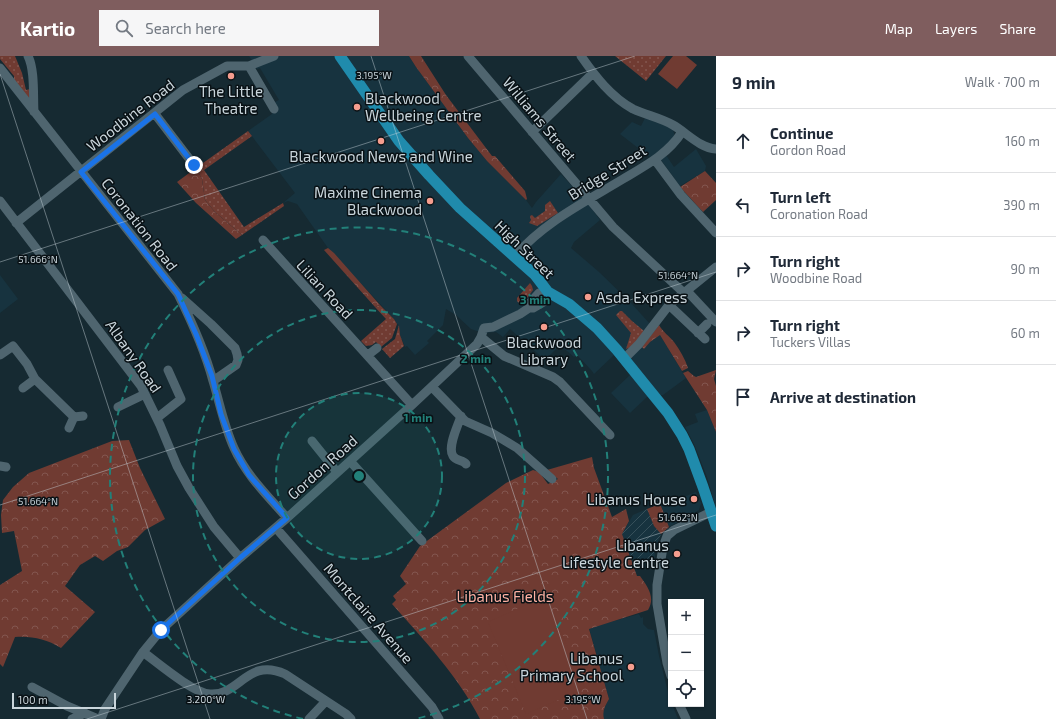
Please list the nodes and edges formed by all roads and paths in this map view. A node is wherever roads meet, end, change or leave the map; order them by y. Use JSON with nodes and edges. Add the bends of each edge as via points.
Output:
{"nodes":[{"id":1,"x":28,"y":56,"type":"edge"},
{"id":2,"x":274,"y":56,"type":"edge"},
{"id":3,"x":340,"y":56,"type":"edge"},
{"id":4,"x":468,"y":56,"type":"edge"},
{"id":5,"x":581,"y":56,"type":"edge"},
{"id":6,"x":248,"y":66,"type":"junction"},
{"id":7,"x":0,"y":68,"type":"edge"},
{"id":8,"x":593,"y":73,"type":"junction"},
{"id":9,"x":274,"y":109,"type":"dead end"},
{"id":10,"x":34,"y":112,"type":"junction"},
{"id":11,"x":155,"y":114,"type":"junction"},
{"id":12,"x":532,"y":132,"type":"junction"},
{"id":13,"x":682,"y":132,"type":"junction"},
{"id":14,"x":716,"y":149,"type":"edge"},
{"id":15,"x":655,"y":160,"type":"junction"},
{"id":16,"x":194,"y":165,"type":"dead end"},
{"id":17,"x":81,"y":172,"type":"junction"},
{"id":18,"x":590,"y":199,"type":"junction"},
{"id":19,"x":0,"y":201,"type":"edge"},
{"id":20,"x":16,"y":222,"type":"junction"},
{"id":21,"x":716,"y":233,"type":"edge"},
{"id":22,"x":263,"y":240,"type":"dead end"},
{"id":23,"x":514,"y":257,"type":"junction"},
{"id":24,"x":716,"y":267,"type":"edge"},
{"id":25,"x":548,"y":292,"type":"junction"},
{"id":26,"x":685,"y":292,"type":"junction"},
{"id":27,"x":178,"y":294,"type":"junction"},
{"id":28,"x":669,"y":305,"type":"junction"},
{"id":29,"x":711,"y":323,"type":"edge"},
{"id":30,"x":481,"y":337,"type":"junction"},
{"id":31,"x":377,"y":348,"type":"dead end"},
{"id":32,"x":368,"y":355,"type":"junction"},
{"id":33,"x":0,"y":356,"type":"edge"},
{"id":34,"x":624,"y":359,"type":"junction"},
{"id":35,"x":168,"y":370,"type":"dead end"},
{"id":36,"x":35,"y":379,"type":"junction"},
{"id":37,"x":213,"y":381,"type":"junction"},
{"id":38,"x":432,"y":387,"type":"junction"},
{"id":39,"x":23,"y":388,"type":"dead end"},
{"id":40,"x":145,"y":394,"type":"junction"},
{"id":41,"x":412,"y":405,"type":"junction"},
{"id":42,"x":118,"y":407,"type":"dead end"},
{"id":43,"x":461,"y":416,"type":"junction"},
{"id":44,"x":157,"y":418,"type":"junction"},
{"id":45,"x":69,"y":428,"type":"dead end"},
{"id":46,"x":610,"y":435,"type":"dead end"},
{"id":47,"x":312,"y":441,"type":"dead end"},
{"id":48,"x":350,"y":461,"type":"junction"},
{"id":49,"x":466,"y":464,"type":"dead end"},
{"id":50,"x":338,"y":472,"type":"junction"},
{"id":51,"x":552,"y":479,"type":"dead end"},
{"id":52,"x":711,"y":512,"type":"junction"},
{"id":53,"x":287,"y":518,"type":"junction"},
{"id":54,"x":716,"y":526,"type":"edge"},
{"id":55,"x":276,"y":528,"type":"junction"},
{"id":56,"x":422,"y":541,"type":"dead end"},
{"id":57,"x":240,"y":558,"type":"junction"},
{"id":58,"x":143,"y":652,"type":"junction"},
{"id":59,"x":669,"y":671,"type":"edge"},
{"id":60,"x":32,"y":687,"type":"dead end"},
{"id":61,"x":326,"y":701,"type":"junction"},
{"id":62,"x":680,"y":707,"type":"edge"},
{"id":63,"x":85,"y":713,"type":"junction"},
{"id":64,"x":72,"y":719,"type":"edge"},
{"id":65,"x":99,"y":719,"type":"edge"},
{"id":66,"x":309,"y":719,"type":"edge"},
{"id":67,"x":351,"y":719,"type":"edge"},
{"id":68,"x":439,"y":719,"type":"edge"},
{"id":69,"x":686,"y":719,"type":"edge"}],
"edges":[{"from":1,"to":10,"type":"street"},
{"from":2,"to":6,"type":"street","name":"Woodbine Road"},
{"from":3,"to":23,"type":"main road","name":"High Street","via":[[414,158],[460,208]]},
{"from":4,"to":12,"type":"street","name":"Williams Street"},
{"from":5,"to":8,"type":"street"},
{"from":6,"to":9,"type":"street"},
{"from":6,"to":11,"type":"street","name":"Woodbine Road","via":[[227,66],[184,90]]},
{"from":7,"to":10,"type":"street","name":"Coronation Road"},
{"from":8,"to":12,"type":"street"},
{"from":8,"to":13,"type":"street","via":[[614,95],[633,108],[658,118]]},
{"from":10,"to":17,"type":"street","name":"Coronation Road"},
{"from":11,"to":16,"type":"street"},
{"from":11,"to":17,"type":"street","name":"Woodbine Road"},
{"from":12,"to":18,"type":"street","name":"Williams Street"},
{"from":13,"to":14,"type":"street","via":[[711,149]]},
{"from":13,"to":15,"type":"street","name":"Bridge Street"},
{"from":15,"to":18,"type":"street","name":"Bridge Street"},
{"from":15,"to":21,"type":"street","via":[[689,204]]},
{"from":17,"to":20,"type":"street","name":"Woodbine Road"},
{"from":17,"to":27,"type":"street","name":"Coronation Road"},
{"from":18,"to":23,"type":"street","name":"Bridge Street","via":[[547,226]]},
{"from":18,"to":26,"type":"street","name":"Williams Street","via":[[613,227]]},
{"from":19,"to":20,"type":"street","name":"Albany Road"},
{"from":20,"to":40,"type":"street","name":"Albany Road"},
{"from":22,"to":32,"type":"street","name":"Lilian Road"},
{"from":23,"to":25,"type":"main road","name":"High Street","via":[[535,275]]},
{"from":24,"to":26,"type":"street"},
{"from":25,"to":30,"type":"street","name":"Gordon Road","via":[[539,293],[529,304],[529,308],[520,314],[484,328]]},
{"from":25,"to":34,"type":"main road","name":"High Street","via":[[580,313]]},
{"from":26,"to":28,"type":"street"},
{"from":26,"to":29,"type":"street","name":"Williams Street"},
{"from":27,"to":37,"type":"street","name":"Coronation Road"},
{"from":27,"to":37,"type":"street","name":"Coronation Road","via":[[211,324],[237,354],[236,365]]},
{"from":28,"to":29,"type":"street","via":[[702,336]]},
{"from":28,"to":34,"type":"street"},
{"from":30,"to":38,"type":"street","name":"Gordon Road"},
{"from":30,"to":46,"type":"street","via":[[504,356],[556,379]]},
{"from":31,"to":32,"type":"street"},
{"from":32,"to":41,"type":"street","name":"Lilian Road"},
{"from":33,"to":36,"type":"street","via":[[16,343]]},
{"from":34,"to":52,"type":"main road","name":"High Street","via":[[668,413],[682,435]]},
{"from":35,"to":44,"type":"street","via":[[181,399]]},
{"from":36,"to":39,"type":"street"},
{"from":36,"to":45,"type":"street","via":[[78,416]]},
{"from":37,"to":53,"type":"street","name":"Coronation Road","via":[[221,414],[234,449],[249,475]]},
{"from":38,"to":41,"type":"street","name":"Gordon Road"},
{"from":38,"to":43,"type":"street"},
{"from":40,"to":42,"type":"street"},
{"from":40,"to":44,"type":"street","name":"Albany Road"},
{"from":41,"to":48,"type":"street","name":"Gordon Road"},
{"from":43,"to":49,"type":"street","via":[[451,451],[456,459]]},
{"from":43,"to":51,"type":"street","via":[[517,448]]},
{"from":44,"to":57,"type":"street","name":"Albany Road","via":[[177,466],[196,500]]},
{"from":47,"to":50,"type":"street"},
{"from":48,"to":50,"type":"street","name":"Gordon Road"},
{"from":48,"to":56,"type":"street"},
{"from":50,"to":53,"type":"street","name":"Gordon Road"},
{"from":52,"to":54,"type":"main road","name":"High Street"},
{"from":52,"to":59,"type":"street","via":[[674,530],[667,536],[663,547],[657,604]]},
{"from":53,"to":55,"type":"street","name":"Gordon Road"},
{"from":55,"to":57,"type":"street","name":"Gordon Road"},
{"from":55,"to":68,"type":"street","name":"Montclaire Avenue"},
{"from":57,"to":58,"type":"street","name":"Gordon Road","via":[[161,630]]},
{"from":58,"to":61,"type":"street","via":[[192,688],[210,694],[230,689],[251,673],[268,669],[285,674]]},
{"from":58,"to":65,"type":"street","name":"Gordon Road"},
{"from":60,"to":63,"type":"street"},
{"from":61,"to":66,"type":"street"},
{"from":61,"to":67,"type":"street"},
{"from":62,"to":69,"type":"street"},
{"from":63,"to":64,"type":"street"},
{"from":63,"to":65,"type":"street"}]}
